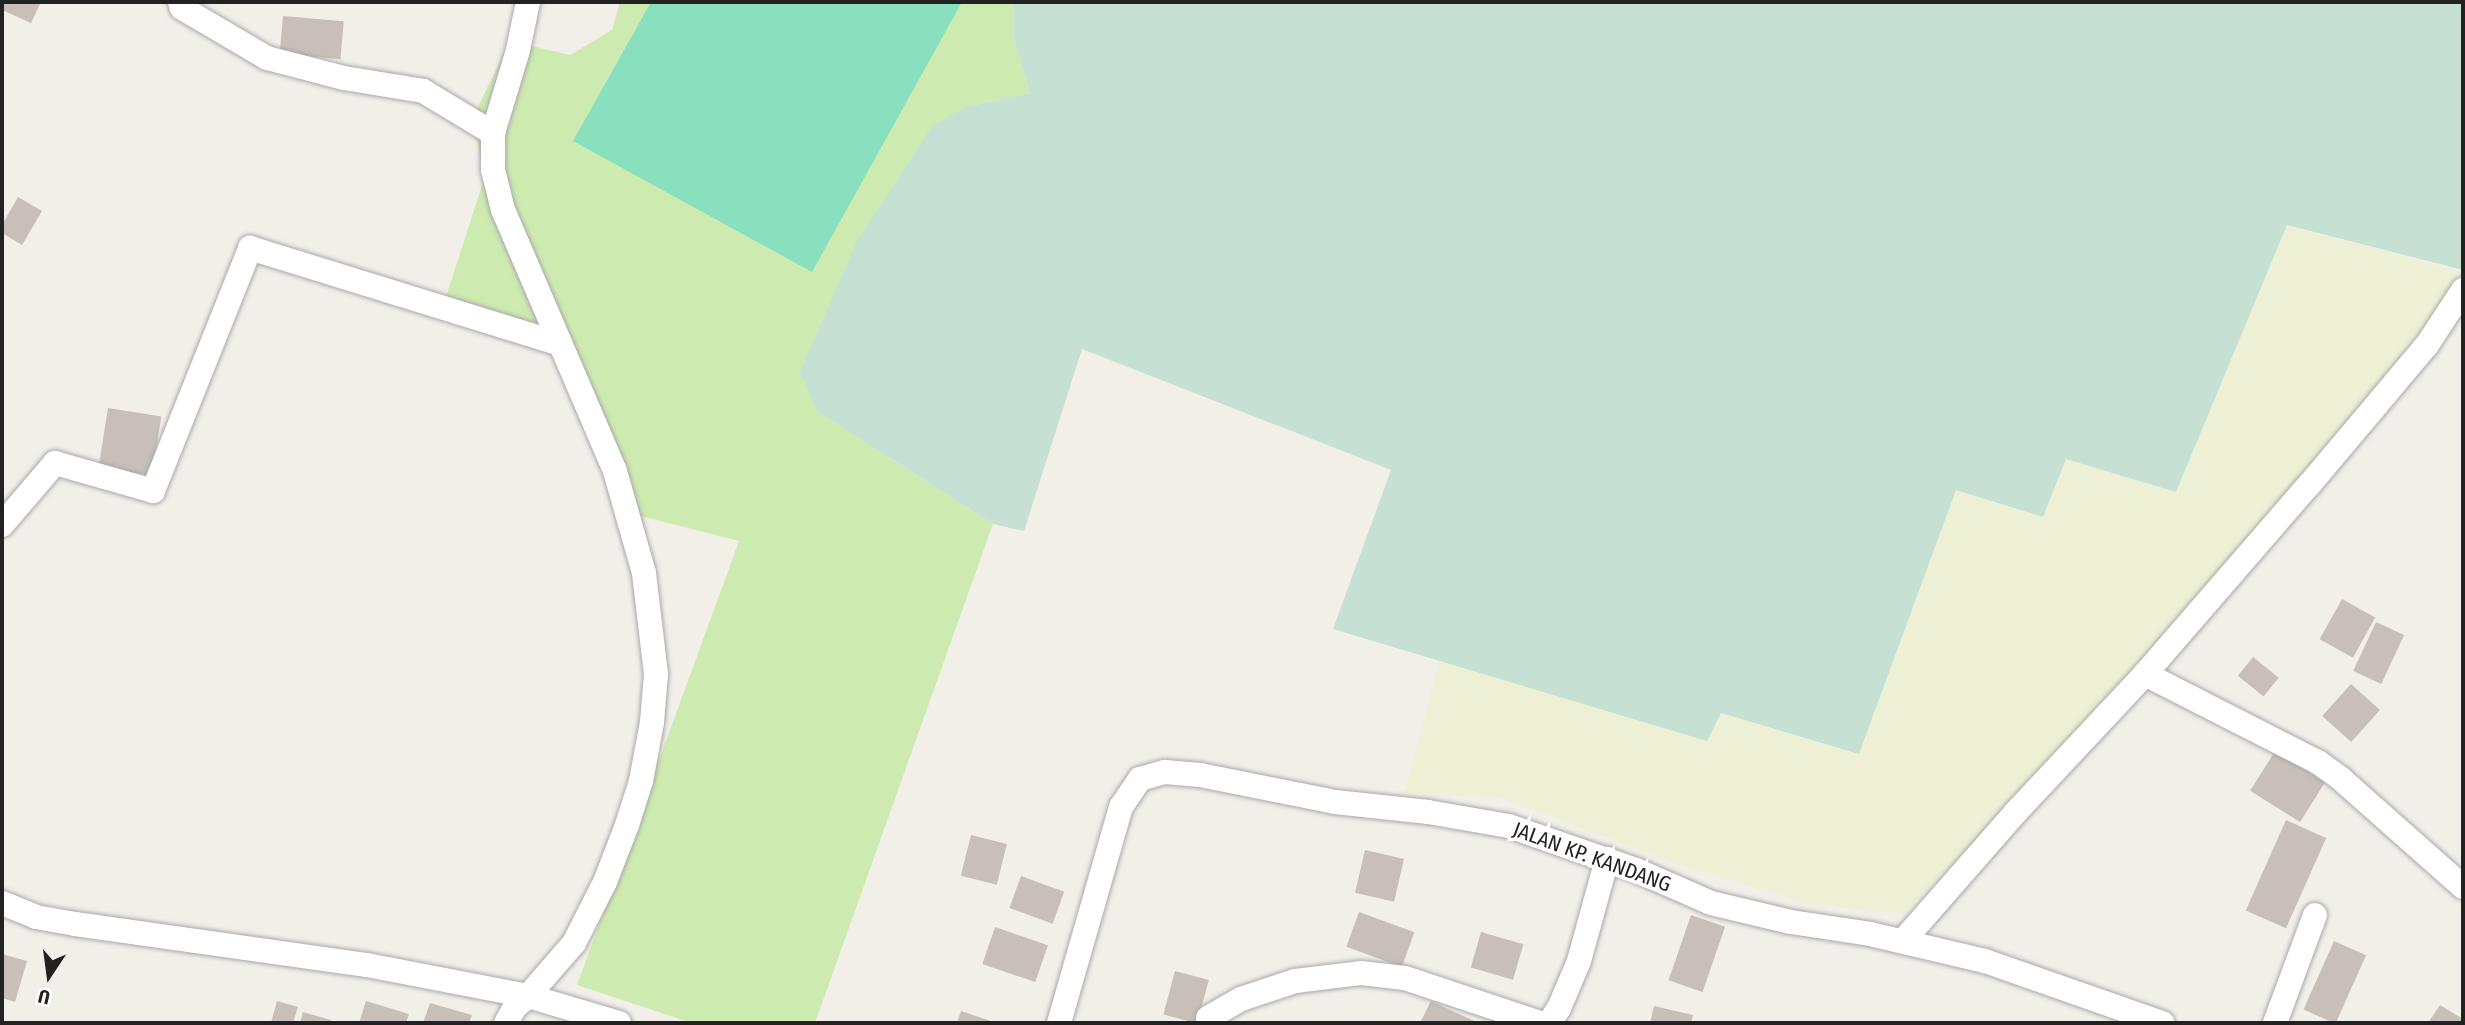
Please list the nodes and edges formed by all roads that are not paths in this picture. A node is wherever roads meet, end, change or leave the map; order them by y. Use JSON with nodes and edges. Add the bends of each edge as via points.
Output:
{"nodes":[{"id":1,"x":180,"y":2,"type":"edge"},
{"id":2,"x":528,"y":2,"type":"edge"},
{"id":3,"x":493,"y":132,"type":"junction"},
{"id":4,"x":2463,"y":290,"type":"edge"},
{"id":5,"x":561,"y":344,"type":"junction"},
{"id":6,"x":2,"y":525,"type":"edge"},
{"id":7,"x":2145,"y":674,"type":"junction"},
{"id":8,"x":1608,"y":859,"type":"junction"},
{"id":9,"x":2463,"y":887,"type":"edge"},
{"id":10,"x":2,"y":903,"type":"edge"},
{"id":11,"x":2315,"y":915,"type":"dead end"},
{"id":12,"x":1903,"y":941,"type":"junction"},
{"id":13,"x":528,"y":996,"type":"junction"},
{"id":14,"x":1208,"y":1018,"type":"dead end"},
{"id":15,"x":506,"y":1023,"type":"edge"},
{"id":16,"x":618,"y":1023,"type":"edge"},
{"id":17,"x":1059,"y":1023,"type":"edge"},
{"id":18,"x":1540,"y":1023,"type":"edge"},
{"id":19,"x":1549,"y":1023,"type":"edge"},
{"id":20,"x":2162,"y":1023,"type":"edge"},
{"id":21,"x":2275,"y":1023,"type":"edge"}],
"edges":[{"from":1,"to":3,"type":"street","via":[[182,8],[267,58],[344,78],[423,91]]},
{"from":2,"to":3,"type":"street"},
{"from":3,"to":5,"type":"street","via":[[493,170],[503,210]]},
{"from":4,"to":7,"type":"street","via":[[2427,345]]},
{"from":5,"to":6,"type":"street","via":[[250,248],[153,491],[55,463]]},
{"from":5,"to":13,"type":"street","via":[[627,510],[644,573],[656,674],[641,780],[605,882],[574,943]]},
{"from":7,"to":9,"type":"street","via":[[2318,762]]},
{"from":7,"to":12,"type":"street","via":[[2015,812]]},
{"from":8,"to":12,"type":"street","name":"JALAN KP. KANDANG","via":[[1725,906]]},
{"from":8,"to":17,"type":"street","name":"JALAN KP. KANDANG","via":[[1475,819],[1335,802],[1200,775],[1152,774],[1140,779],[1121,807]]},
{"from":8,"to":19,"type":"street","via":[[1579,961]]},
{"from":10,"to":13,"type":"street","via":[[36,917],[75,924],[367,965]]},
{"from":11,"to":21,"type":"street"},
{"from":12,"to":20,"type":"street","name":"JALAN KP. KANDANG","via":[[1985,961]]},
{"from":13,"to":15,"type":"street","via":[[514,1007]]},
{"from":13,"to":16,"type":"street"},
{"from":14,"to":18,"type":"street","via":[[1241,999],[1295,981],[1361,973],[1405,978]]}]}
